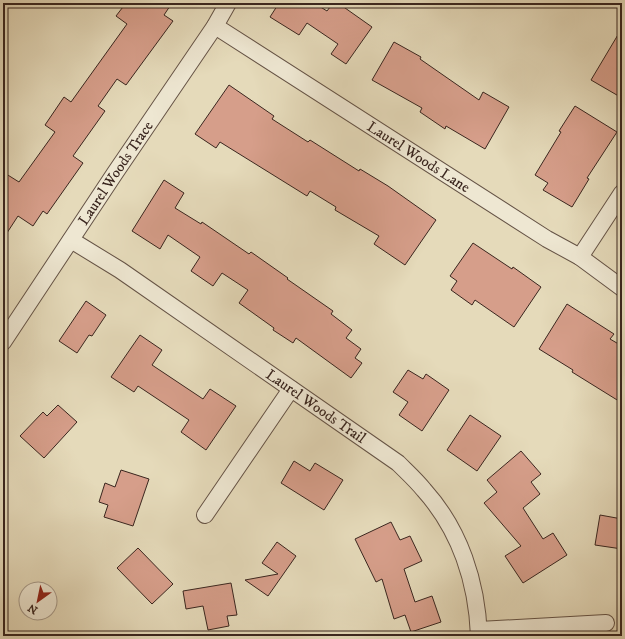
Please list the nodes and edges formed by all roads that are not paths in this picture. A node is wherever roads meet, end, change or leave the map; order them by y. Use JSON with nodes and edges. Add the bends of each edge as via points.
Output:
{"nodes":[{"id":1,"x":228,"y":3,"type":"edge"},
{"id":2,"x":215,"y":26,"type":"junction"},
{"id":3,"x":622,"y":193,"type":"edge"},
{"id":4,"x":71,"y":240,"type":"junction"},
{"id":5,"x":580,"y":257,"type":"junction"},
{"id":6,"x":622,"y":288,"type":"edge"},
{"id":7,"x":3,"y":342,"type":"edge"},
{"id":8,"x":291,"y":389,"type":"junction"},
{"id":9,"x":205,"y":515,"type":"dead end"},
{"id":10,"x":606,"y":623,"type":"dead end"},
{"id":11,"x":479,"y":633,"type":"edge"}],
"edges":[{"from":1,"to":2,"type":"street","name":"Laurel Woods Trace"},
{"from":2,"to":4,"type":"street","name":"Laurel Woods Trace"},
{"from":2,"to":5,"type":"street","name":"Laurel Woods Lane","via":[[547,239]]},
{"from":3,"to":5,"type":"street"},
{"from":4,"to":7,"type":"street","name":"Laurel Woods Trace"},
{"from":4,"to":8,"type":"street","name":"Laurel Woods Trail","via":[[120,270]]},
{"from":5,"to":6,"type":"street","name":"Laurel Woods Lane"},
{"from":8,"to":9,"type":"street"},
{"from":8,"to":11,"type":"street","name":"Laurel Woods Trail","via":[[398,463],[425,490],[454,533],[466,558]]},
{"from":10,"to":11,"type":"street"}]}
